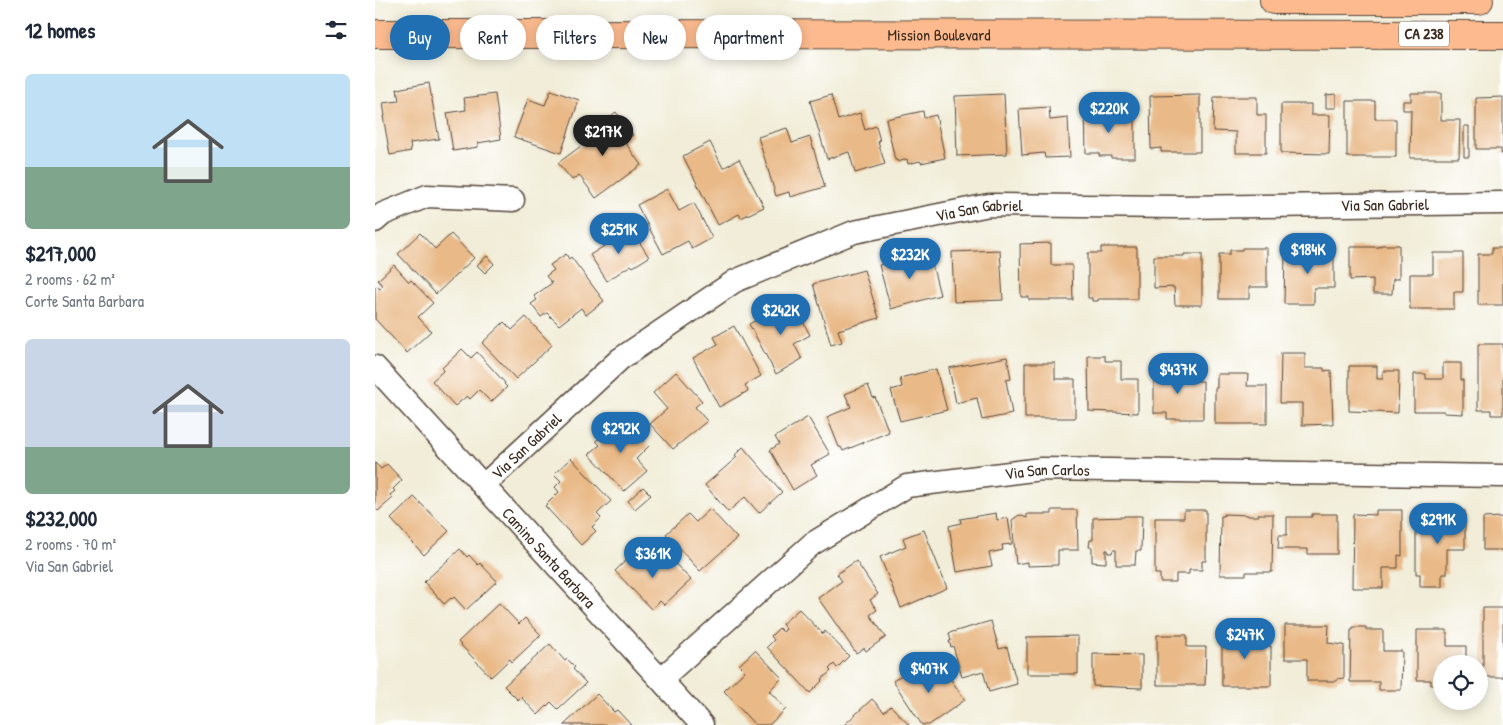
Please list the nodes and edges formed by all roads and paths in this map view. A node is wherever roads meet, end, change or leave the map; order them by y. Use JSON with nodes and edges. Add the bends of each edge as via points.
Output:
{"nodes":[{"id":1,"x":1274,"y":0,"type":"edge"},
{"id":2,"x":1479,"y":0,"type":"edge"},
{"id":3,"x":375,"y":34,"type":"edge"},
{"id":4,"x":1503,"y":34,"type":"edge"},
{"id":5,"x":513,"y":200,"type":"dead end"},
{"id":6,"x":1503,"y":202,"type":"edge"},
{"id":7,"x":375,"y":221,"type":"edge"},
{"id":8,"x":375,"y":367,"type":"edge"},
{"id":9,"x":1503,"y":476,"type":"edge"},
{"id":10,"x":483,"y":486,"type":"junction"},
{"id":11,"x":661,"y":680,"type":"junction"},
{"id":12,"x":702,"y":725,"type":"edge"}],
"edges":[{"from":1,"to":2,"type":"main road","number":"CA 238"},
{"from":3,"to":4,"type":"main road","name":"Mission Boulevard","number":"CA 238"},
{"from":5,"to":7,"type":"street","via":[[427,196],[383,214]]},
{"from":6,"to":10,"type":"street","name":"Via San Gabriel","via":[[1177,207],[989,205],[854,232],[735,281],[620,359]]},
{"from":8,"to":10,"type":"street","name":"Camino Santa Barbara"},
{"from":9,"to":11,"type":"street","name":"Via San Carlos","via":[[1041,469],[907,486],[811,544]]},
{"from":10,"to":11,"type":"street","name":"Camino Santa Barbara"},
{"from":11,"to":12,"type":"street","name":"Camino Santa Barbara"}]}
